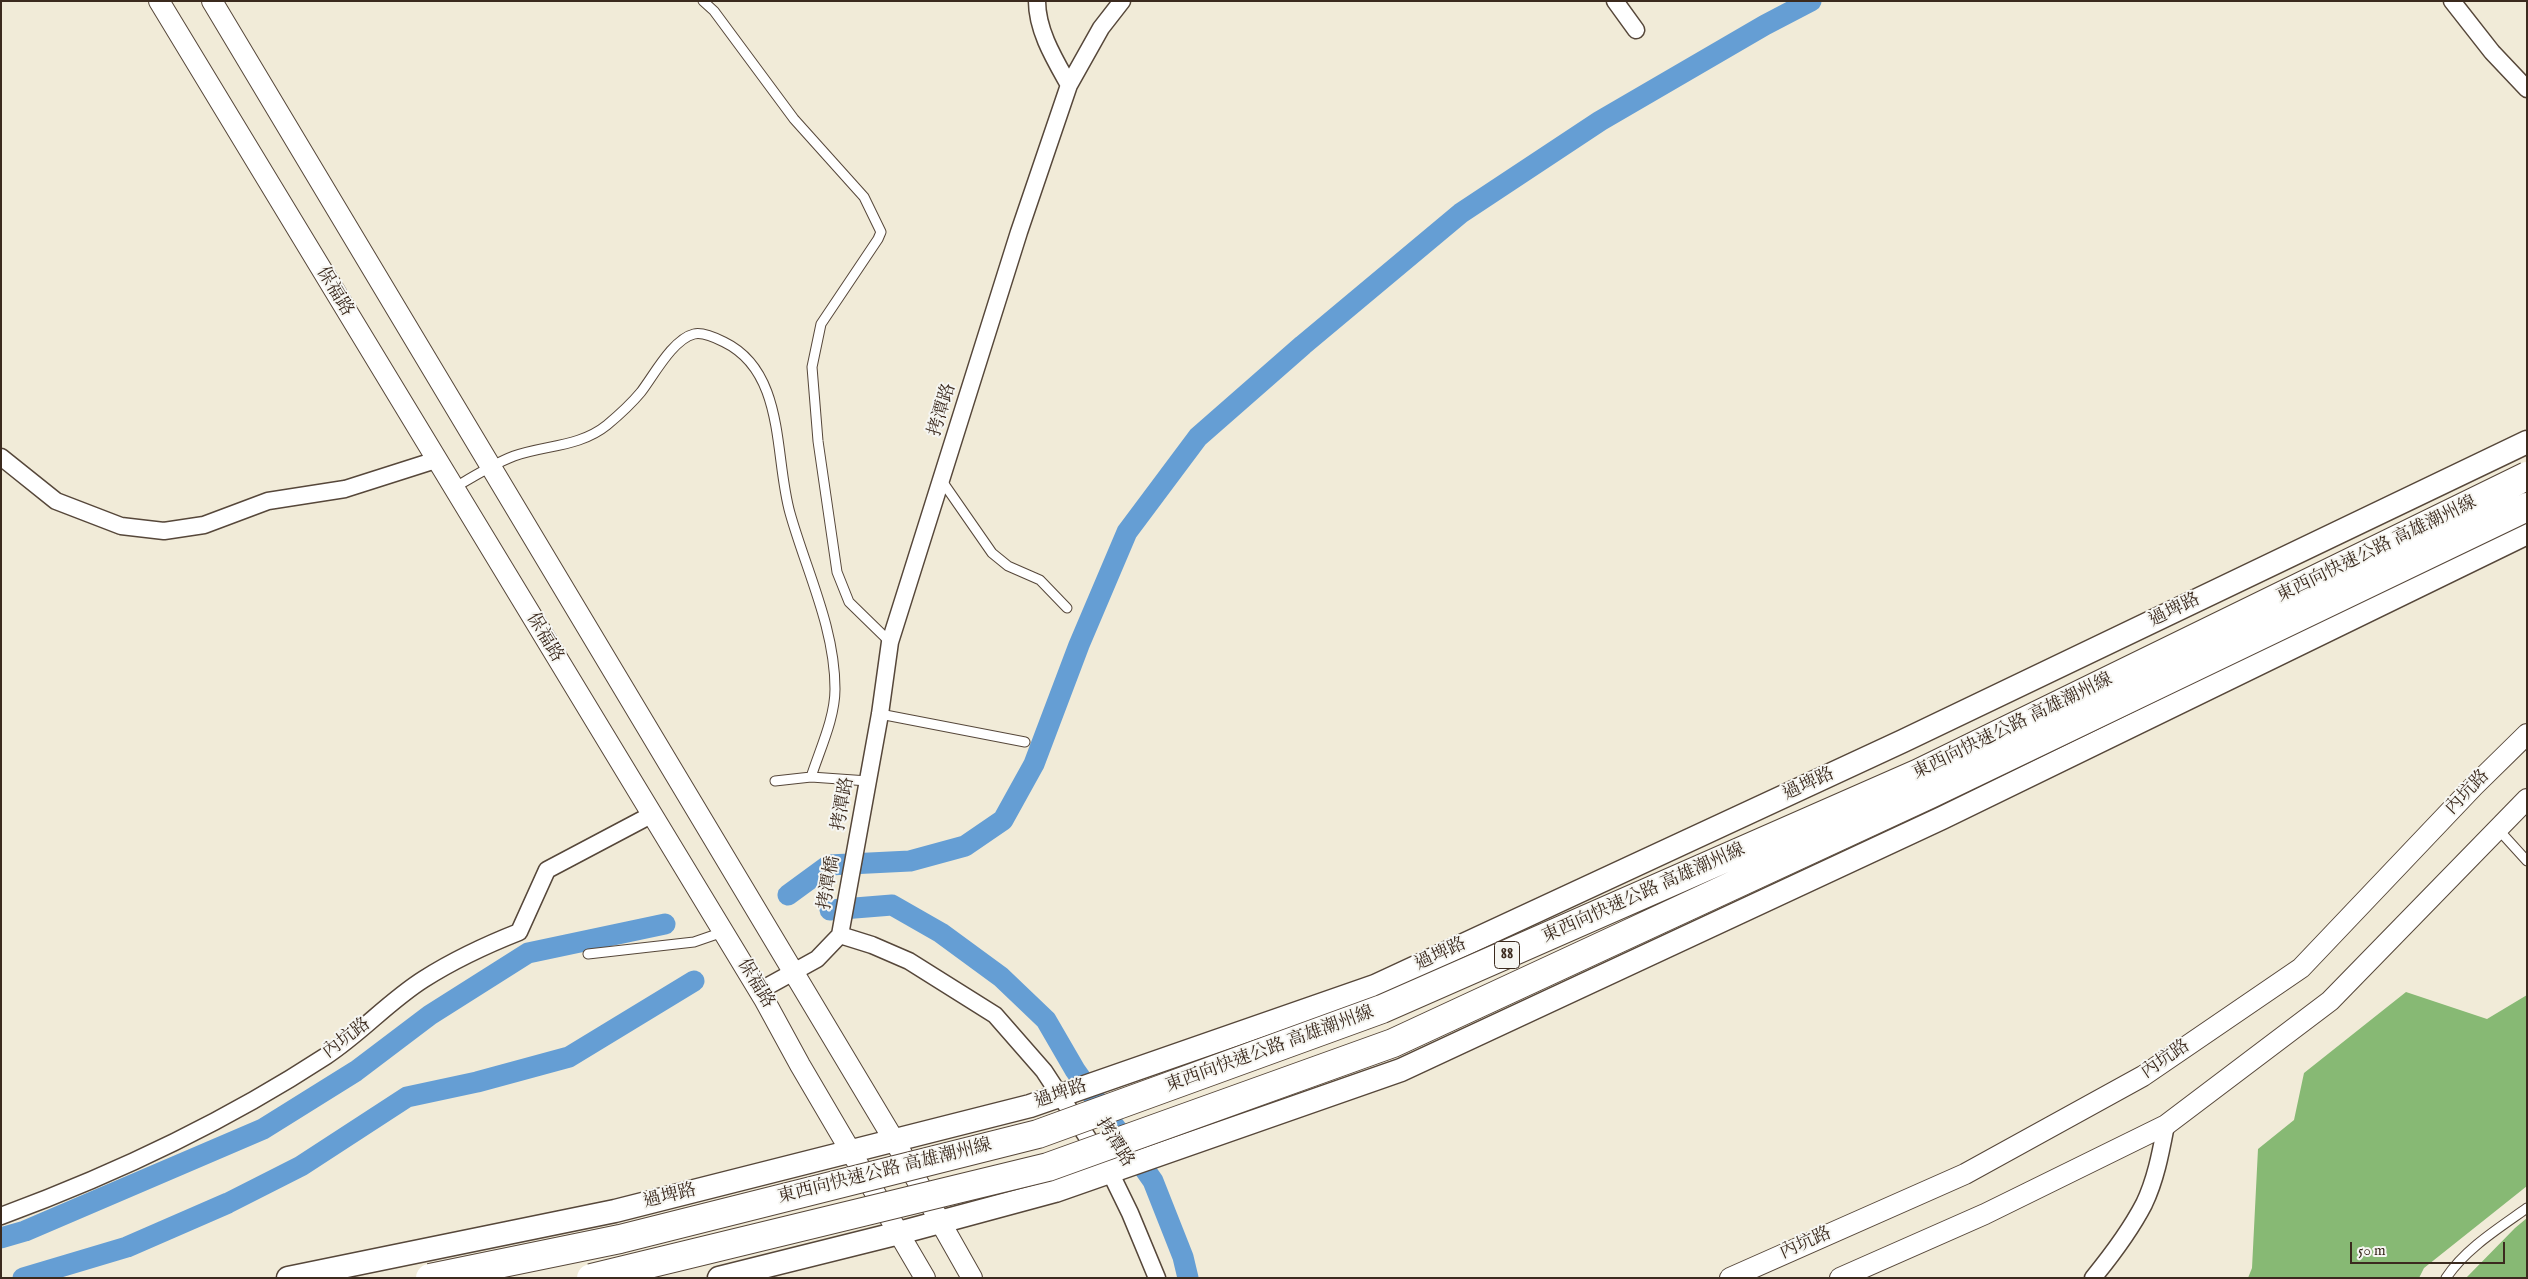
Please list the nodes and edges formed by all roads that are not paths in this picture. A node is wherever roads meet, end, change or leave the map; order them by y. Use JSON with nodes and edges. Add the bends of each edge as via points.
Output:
{"nodes":[{"id":1,"x":159,"y":1,"type":"edge"},
{"id":2,"x":212,"y":1,"type":"edge"},
{"id":3,"x":703,"y":1,"type":"edge"},
{"id":4,"x":1038,"y":1,"type":"edge"},
{"id":5,"x":1122,"y":1,"type":"edge"},
{"id":6,"x":1614,"y":1,"type":"edge"},
{"id":7,"x":2452,"y":1,"type":"edge"},
{"id":8,"x":1636,"y":30,"type":"dead end"},
{"id":9,"x":1069,"y":85,"type":"junction"},
{"id":10,"x":2527,"y":89,"type":"edge"},
{"id":11,"x":2527,"y":442,"type":"edge"},
{"id":12,"x":1,"y":457,"type":"edge"},
{"id":13,"x":436,"y":460,"type":"junction"},
{"id":14,"x":491,"y":466,"type":"junction"},
{"id":15,"x":2527,"y":476,"type":"edge"},
{"id":16,"x":942,"y":481,"type":"junction"},
{"id":17,"x":453,"y":488,"type":"junction"},
{"id":18,"x":2527,"y":507,"type":"edge"},
{"id":19,"x":2527,"y":533,"type":"edge"},
{"id":20,"x":1067,"y":608,"type":"dead end"},
{"id":21,"x":890,"y":642,"type":"junction"},
{"id":22,"x":880,"y":714,"type":"junction"},
{"id":23,"x":2527,"y":734,"type":"edge"},
{"id":24,"x":1025,"y":742,"type":"dead end"},
{"id":25,"x":811,"y":776,"type":"junction"},
{"id":26,"x":775,"y":781,"type":"dead end"},
{"id":27,"x":868,"y":781,"type":"junction"},
{"id":28,"x":2527,"y":800,"type":"edge"},
{"id":29,"x":651,"y":815,"type":"junction"},
{"id":30,"x":2497,"y":828,"type":"junction"},
{"id":31,"x":857,"y":849,"type":"joint"},
{"id":32,"x":2527,"y":861,"type":"edge"},
{"id":33,"x":842,"y":929,"type":"junction"},
{"id":34,"x":723,"y":932,"type":"junction"},
{"id":35,"x":588,"y":954,"type":"dead end"},
{"id":36,"x":794,"y":972,"type":"junction"},
{"id":37,"x":759,"y":991,"type":"junction"},
{"id":38,"x":1065,"y":1093,"type":"junction"},
{"id":39,"x":2166,"y":1125,"type":"junction"},
{"id":40,"x":894,"y":1140,"type":"junction"},
{"id":41,"x":850,"y":1151,"type":"junction"},
{"id":42,"x":1116,"y":1169,"type":"junction"},
{"id":43,"x":2527,"y":1208,"type":"edge"},
{"id":44,"x":1,"y":1216,"type":"edge"},
{"id":45,"x":940,"y":1222,"type":"junction"},
{"id":46,"x":899,"y":1233,"type":"junction"},
{"id":47,"x":288,"y":1278,"type":"edge"},
{"id":48,"x":430,"y":1278,"type":"edge"},
{"id":49,"x":591,"y":1278,"type":"edge"},
{"id":50,"x":719,"y":1278,"type":"edge"},
{"id":51,"x":925,"y":1278,"type":"edge"},
{"id":52,"x":972,"y":1278,"type":"edge"},
{"id":53,"x":1157,"y":1278,"type":"edge"},
{"id":54,"x":1730,"y":1278,"type":"edge"},
{"id":55,"x":1840,"y":1278,"type":"edge"},
{"id":56,"x":2093,"y":1278,"type":"edge"},
{"id":57,"x":2446,"y":1278,"type":"edge"}],
"edges":[{"from":1,"to":13,"type":"street","name":"保福路"},
{"from":2,"to":14,"type":"street"},
{"from":3,"to":21,"type":"lane","via":[[714,11],[794,119],[864,197],[880,232],[821,324],[812,368],[818,441],[837,572],[850,602]]},
{"from":4,"to":9,"type":"street","via":[[1037,9],[1048,45]]},
{"from":5,"to":9,"type":"street","name":"拷潭路","via":[[1101,28]]},
{"from":6,"to":8,"type":"street"},
{"from":7,"to":10,"type":"street","via":[[2492,52]]},
{"from":9,"to":16,"type":"street","name":"拷潭路","via":[[1019,232]]},
{"from":11,"to":38,"type":"main road","name":"過埤路","via":[[1894,745],[1375,986]]},
{"from":12,"to":13,"type":"street","via":[[56,501],[121,526],[164,531],[204,524],[268,501],[345,489]]},
{"from":13,"to":17,"type":"street","name":"保福路"},
{"from":14,"to":17,"type":"lane"},
{"from":14,"to":25,"type":"lane","via":[[515,456],[567,444],[599,431],[640,393],[678,342],[695,334],[715,338],[744,356],[762,384],[775,417],[787,503],[827,625],[835,688],[833,709]]},
{"from":14,"to":36,"type":"street"},
{"from":15,"to":48,"type":"highway","name":"東西向快速公路 高雄潮州線","number":"88","bridge":true,"via":[[1919,773],[1382,1009],[1038,1134],[620,1239]]},
{"from":16,"to":20,"type":"lane","via":[[992,553],[1008,566],[1040,580]]},
{"from":16,"to":21,"type":"street","name":"拷潭路"},
{"from":17,"to":29,"type":"street","name":"保福路"},
{"from":18,"to":49,"type":"highway","name":"東西向快速公路 高雄潮州線","number":"88","bridge":true,"via":[[1930,794],[1393,1043],[1048,1167]]},
{"from":19,"to":42,"type":"main road","via":[[1942,818],[1402,1070]]},
{"from":21,"to":22,"type":"street","name":"拷潭路"},
{"from":22,"to":24,"type":"lane"},
{"from":22,"to":27,"type":"street","name":"拷潭路"},
{"from":23,"to":54,"type":"street","name":"內坑路","via":[[2301,968],[2143,1076],[1965,1174]]},
{"from":25,"to":26,"type":"lane"},
{"from":25,"to":27,"type":"lane"},
{"from":27,"to":31,"type":"street","name":"拷潭路"},
{"from":28,"to":30,"type":"street"},
{"from":29,"to":34,"type":"street","name":"保福路"},
{"from":29,"to":44,"type":"street","name":"內坑路","via":[[547,870],[519,932],[486,945],[423,980],[327,1055],[205,1128],[114,1170]]},
{"from":30,"to":32,"type":"lane"},
{"from":30,"to":39,"type":"street","via":[[2330,1001]]},
{"from":31,"to":33,"type":"street","name":"拷潭橋"},
{"from":33,"to":36,"type":"street","via":[[817,959]]},
{"from":33,"to":38,"type":"street","name":"拷潭路","via":[[909,961],[995,1015]]},
{"from":34,"to":35,"type":"lane","via":[[694,942]]},
{"from":34,"to":37,"type":"street","name":"保福路"},
{"from":36,"to":37,"type":"street"},
{"from":36,"to":40,"type":"street"},
{"from":37,"to":41,"type":"street","name":"保福路"},
{"from":38,"to":40,"type":"main road","name":"過埤路","via":[[1030,1106]]},
{"from":38,"to":42,"type":"street","name":"拷潭路"},
{"from":39,"to":55,"type":"street","via":[[1985,1214]]},
{"from":39,"to":56,"type":"street","via":[[2144,1204]]},
{"from":40,"to":41,"type":"main road","name":"過埤路"},
{"from":40,"to":45,"type":"street"},
{"from":41,"to":46,"type":"street","name":"保福路"},
{"from":41,"to":47,"type":"main road","name":"過埤路","via":[[615,1211]]},
{"from":42,"to":45,"type":"main road","via":[[1055,1191]]},
{"from":42,"to":53,"type":"street","name":"拷潭路"},
{"from":43,"to":57,"type":"lane","via":[[2498,1228]]},
{"from":45,"to":46,"type":"main road"},
{"from":45,"to":52,"type":"street"},
{"from":46,"to":50,"type":"main road"},
{"from":46,"to":51,"type":"street","name":"保福路"}]}
